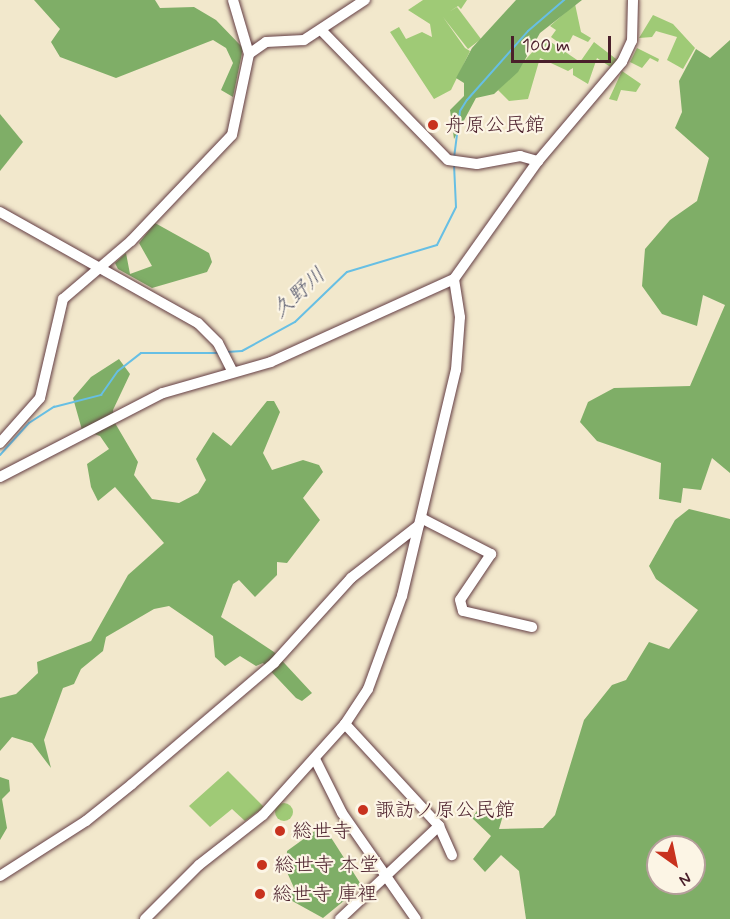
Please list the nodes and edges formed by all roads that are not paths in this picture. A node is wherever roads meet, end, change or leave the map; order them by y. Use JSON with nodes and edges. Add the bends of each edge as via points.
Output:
{"nodes":[{"id":1,"x":233,"y":0,"type":"edge"},
{"id":2,"x":366,"y":0,"type":"edge"},
{"id":3,"x":633,"y":0,"type":"edge"},
{"id":4,"x":322,"y":31,"type":"junction"},
{"id":5,"x":249,"y":54,"type":"junction"},
{"id":6,"x":538,"y":161,"type":"junction"},
{"id":7,"x":0,"y":212,"type":"edge"},
{"id":8,"x":100,"y":266,"type":"junction"},
{"id":9,"x":454,"y":279,"type":"junction"},
{"id":10,"x":231,"y":367,"type":"junction"},
{"id":11,"x":0,"y":443,"type":"edge"},
{"id":12,"x":0,"y":477,"type":"edge"},
{"id":13,"x":420,"y":521,"type":"junction"},
{"id":14,"x":532,"y":627,"type":"dead end"},
{"id":15,"x":345,"y":724,"type":"junction"},
{"id":16,"x":315,"y":759,"type":"junction"},
{"id":17,"x":439,"y":826,"type":"junction"},
{"id":18,"x":452,"y":855,"type":"dead end"},
{"id":19,"x":0,"y":876,"type":"edge"},
{"id":20,"x":386,"y":878,"type":"junction"},
{"id":21,"x":145,"y":919,"type":"edge"},
{"id":22,"x":340,"y":919,"type":"edge"},
{"id":23,"x":416,"y":919,"type":"edge"}],
"edges":[{"from":1,"to":5,"type":"street"},
{"from":2,"to":4,"type":"street"},
{"from":3,"to":6,"type":"street","via":[[632,41],[622,62]]},
{"from":4,"to":5,"type":"street","via":[[304,40],[266,42]]},
{"from":4,"to":6,"type":"street","via":[[448,160],[465,164],[520,156]]},
{"from":5,"to":8,"type":"street","via":[[232,135]]},
{"from":6,"to":9,"type":"street"},
{"from":7,"to":8,"type":"street"},
{"from":8,"to":10,"type":"street","via":[[198,323],[218,343]]},
{"from":8,"to":11,"type":"street","via":[[58,308],[40,398]]},
{"from":9,"to":10,"type":"street","via":[[271,362]]},
{"from":9,"to":13,"type":"street","via":[[460,317],[456,370]]},
{"from":10,"to":12,"type":"street","via":[[163,393]]},
{"from":13,"to":14,"type":"street","via":[[491,554],[460,600],[463,611]]},
{"from":13,"to":15,"type":"street","via":[[395,619],[368,689]]},
{"from":13,"to":19,"type":"street","via":[[351,578],[274,663],[124,790]]},
{"from":15,"to":16,"type":"street"},
{"from":15,"to":17,"type":"street"},
{"from":16,"to":20,"type":"street","via":[[342,813]]},
{"from":16,"to":21,"type":"street","via":[[263,816],[199,865]]},
{"from":17,"to":18,"type":"street"},
{"from":17,"to":20,"type":"street"},
{"from":20,"to":22,"type":"street"},
{"from":20,"to":23,"type":"street"}]}
